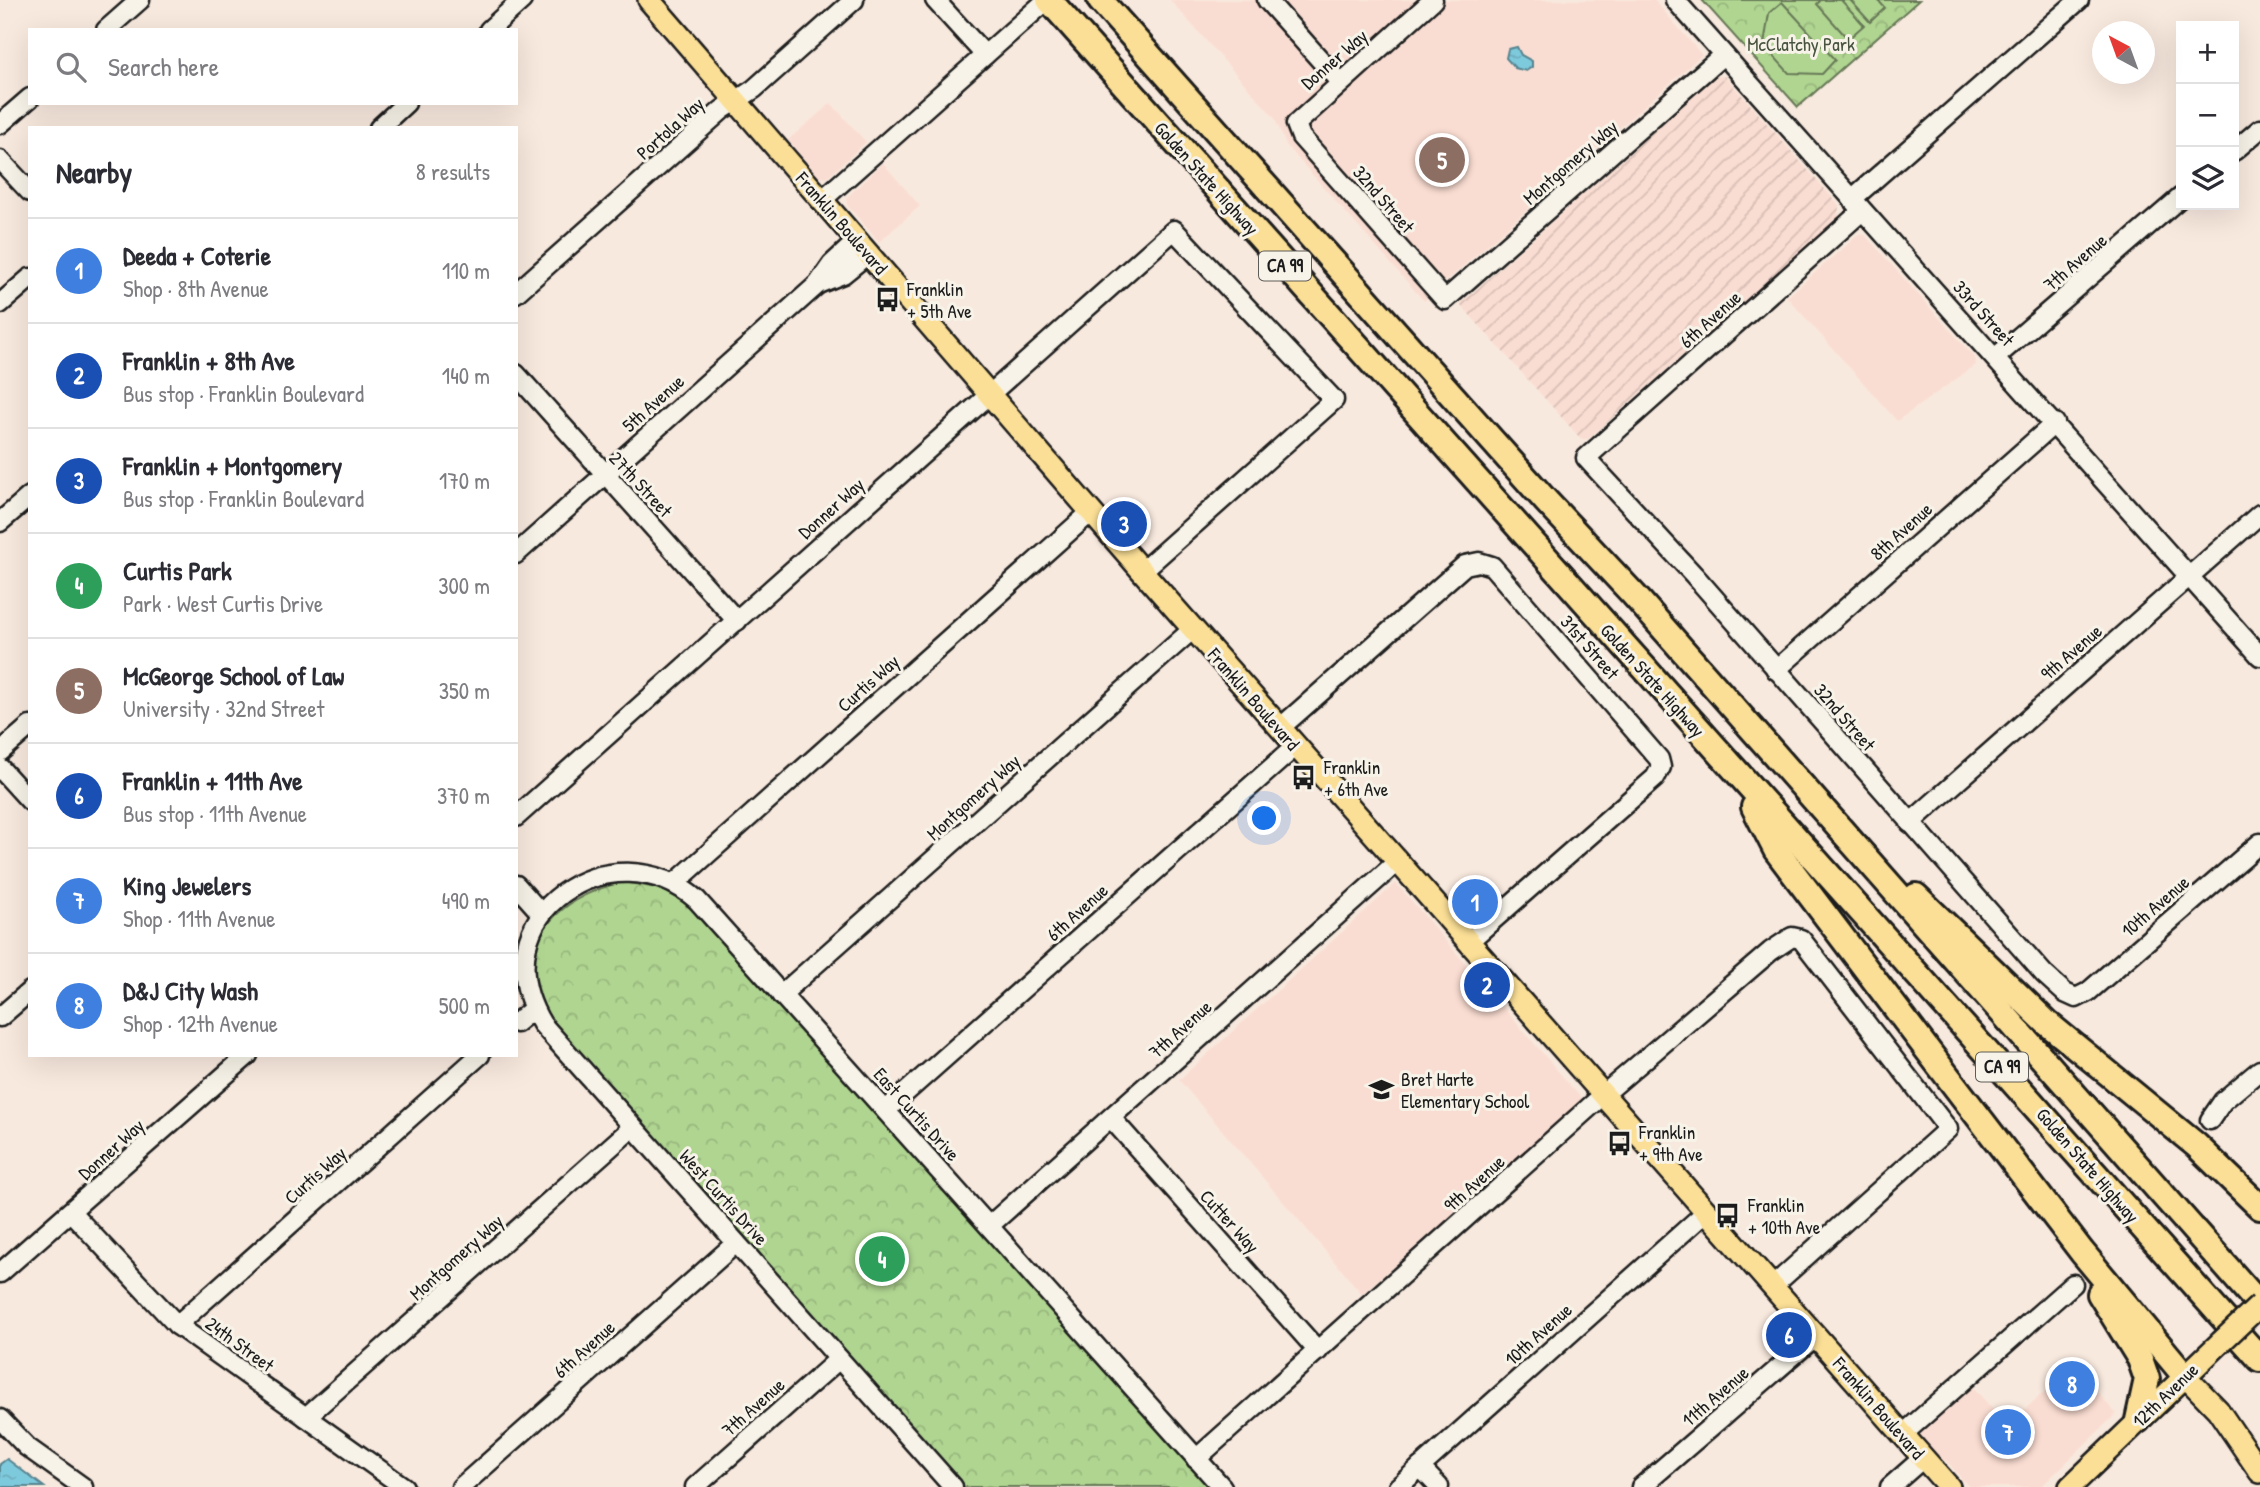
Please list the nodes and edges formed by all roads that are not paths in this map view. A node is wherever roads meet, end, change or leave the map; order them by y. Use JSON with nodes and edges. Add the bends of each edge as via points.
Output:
{"nodes":[{"id":1,"x":140,"y":0,"type":"edge"},
{"id":2,"x":522,"y":0,"type":"edge"},
{"id":3,"x":854,"y":0,"type":"edge"},
{"id":4,"x":935,"y":0,"type":"edge"},
{"id":5,"x":1100,"y":0,"type":"edge"},
{"id":6,"x":1268,"y":0,"type":"edge"},
{"id":7,"x":1433,"y":0,"type":"edge"},
{"id":8,"x":1675,"y":0,"type":"edge"},
{"id":9,"x":2079,"y":0,"type":"edge"},
{"id":10,"x":654,"y":2,"type":"edge"},
{"id":11,"x":1043,"y":4,"type":"edge"},
{"id":12,"x":108,"y":28,"type":"edge"},
{"id":13,"x":491,"y":28,"type":"edge"},
{"id":14,"x":985,"y":55,"type":"junction"},
{"id":15,"x":1723,"y":55,"type":"junction"},
{"id":16,"x":1340,"y":82,"type":"junction"},
{"id":17,"x":28,"y":100,"type":"edge"},
{"id":18,"x":735,"y":100,"type":"junction"},
{"id":19,"x":405,"y":105,"type":"edge"},
{"id":20,"x":0,"y":124,"type":"edge"},
{"id":21,"x":1296,"y":124,"type":"joint"},
{"id":22,"x":381,"y":126,"type":"edge"},
{"id":23,"x":2260,"y":129,"type":"edge"},
{"id":24,"x":2239,"y":147,"type":"edge"},
{"id":25,"x":0,"y":160,"type":"edge"},
{"id":26,"x":28,"y":190,"type":"edge"},
{"id":27,"x":823,"y":199,"type":"junction"},
{"id":28,"x":2176,"y":201,"type":"edge"},
{"id":29,"x":1857,"y":205,"type":"junction"},
{"id":30,"x":863,"y":246,"type":"junction"},
{"id":31,"x":28,"y":280,"type":"edge"},
{"id":32,"x":518,"y":291,"type":"edge"},
{"id":33,"x":1445,"y":300,"type":"joint"},
{"id":34,"x":0,"y":304,"type":"edge"},
{"id":35,"x":1996,"y":357,"type":"junction"},
{"id":36,"x":518,"y":376,"type":"edge"},
{"id":37,"x":989,"y":394,"type":"junction"},
{"id":38,"x":2055,"y":423,"type":"junction"},
{"id":39,"x":1586,"y":458,"type":"joint"},
{"id":40,"x":604,"y":475,"type":"junction"},
{"id":41,"x":28,"y":498,"type":"edge"},
{"id":42,"x":1091,"y":512,"type":"junction"},
{"id":43,"x":2260,"y":514,"type":"edge"},
{"id":44,"x":0,"y":522,"type":"edge"},
{"id":45,"x":518,"y":552,"type":"edge"},
{"id":46,"x":1142,"y":571,"type":"junction"},
{"id":47,"x":2189,"y":576,"type":"junction"},
{"id":48,"x":737,"y":621,"type":"junction"},
{"id":49,"x":1193,"y":629,"type":"junction"},
{"id":50,"x":2260,"y":656,"type":"edge"},
{"id":51,"x":1776,"y":670,"type":"junction"},
{"id":52,"x":28,"y":728,"type":"edge"},
{"id":53,"x":1280,"y":728,"type":"junction"},
{"id":54,"x":1296,"y":746,"type":"junction"},
{"id":55,"x":0,"y":752,"type":"edge"},
{"id":56,"x":0,"y":768,"type":"edge"},
{"id":57,"x":1740,"y":778,"type":"junction"},
{"id":58,"x":1804,"y":791,"type":"junction"},
{"id":59,"x":28,"y":799,"type":"edge"},
{"id":60,"x":518,"y":815,"type":"edge"},
{"id":61,"x":1910,"y":823,"type":"junction"},
{"id":62,"x":2260,"y":843,"type":"edge"},
{"id":63,"x":1397,"y":862,"type":"junction"},
{"id":64,"x":674,"y":884,"type":"junction"},
{"id":65,"x":518,"y":887,"type":"edge"},
{"id":66,"x":540,"y":912,"type":"junction"},
{"id":67,"x":1468,"y":942,"type":"junction"},
{"id":68,"x":28,"y":993,"type":"edge"},
{"id":69,"x":781,"y":995,"type":"junction"},
{"id":70,"x":2076,"y":998,"type":"joint"},
{"id":71,"x":533,"y":1009,"type":"junction"},
{"id":72,"x":0,"y":1017,"type":"edge"},
{"id":73,"x":518,"y":1021,"type":"edge"},
{"id":74,"x":246,"y":1057,"type":"edge"},
{"id":75,"x":478,"y":1057,"type":"edge"},
{"id":76,"x":2260,"y":1070,"type":"edge"},
{"id":77,"x":1603,"y":1095,"type":"junction"},
{"id":78,"x":886,"y":1110,"type":"junction"},
{"id":79,"x":1111,"y":1118,"type":"junction"},
{"id":80,"x":2210,"y":1120,"type":"dead end"},
{"id":81,"x":633,"y":1127,"type":"junction"},
{"id":82,"x":2222,"y":1169,"type":"junction"},
{"id":83,"x":2260,"y":1190,"type":"edge"},
{"id":84,"x":2260,"y":1207,"type":"edge"},
{"id":85,"x":1707,"y":1211,"type":"junction"},
{"id":86,"x":71,"y":1212,"type":"junction"},
{"id":87,"x":989,"y":1226,"type":"junction"},
{"id":88,"x":736,"y":1243,"type":"junction"},
{"id":89,"x":2082,"y":1252,"type":"junction"},
{"id":90,"x":0,"y":1273,"type":"edge"},
{"id":91,"x":2073,"y":1284,"type":"dead end"},
{"id":92,"x":1773,"y":1286,"type":"junction"},
{"id":93,"x":2260,"y":1305,"type":"edge"},
{"id":94,"x":177,"y":1325,"type":"junction"},
{"id":95,"x":1816,"y":1336,"type":"junction"},
{"id":96,"x":1318,"y":1351,"type":"junction"},
{"id":97,"x":839,"y":1359,"type":"junction"},
{"id":98,"x":2260,"y":1359,"type":"edge"},
{"id":99,"x":2192,"y":1369,"type":"junction"},
{"id":100,"x":306,"y":1417,"type":"junction"},
{"id":101,"x":0,"y":1419,"type":"edge"},
{"id":102,"x":2138,"y":1420,"type":"junction"},
{"id":103,"x":1902,"y":1435,"type":"junction"},
{"id":104,"x":1923,"y":1458,"type":"junction"},
{"id":105,"x":1196,"y":1459,"type":"junction"},
{"id":106,"x":1420,"y":1467,"type":"junction"},
{"id":107,"x":2260,"y":1472,"type":"edge"},
{"id":108,"x":943,"y":1484,"type":"edge"},
{"id":109,"x":83,"y":1487,"type":"edge"},
{"id":110,"x":404,"y":1487,"type":"edge"},
{"id":111,"x":461,"y":1487,"type":"edge"},
{"id":112,"x":695,"y":1487,"type":"edge"},
{"id":113,"x":1222,"y":1487,"type":"edge"},
{"id":114,"x":1398,"y":1487,"type":"edge"},
{"id":115,"x":1439,"y":1487,"type":"edge"},
{"id":116,"x":1641,"y":1487,"type":"edge"},
{"id":117,"x":1890,"y":1487,"type":"edge"},
{"id":118,"x":1949,"y":1487,"type":"edge"},
{"id":119,"x":2070,"y":1487,"type":"edge"}],
"edges":[{"from":1,"to":12,"type":"street"},
{"from":2,"to":13,"type":"street"},
{"from":3,"to":18,"type":"street","name":"Portola Way","via":[[754,89]]},
{"from":4,"to":14,"type":"street"},
{"from":5,"to":58,"type":"highway","name":"Golden State Highway","number":"CA 99"},
{"from":6,"to":16,"type":"street"},
{"from":7,"to":16,"type":"street","name":"Donner Way"},
{"from":8,"to":15,"type":"street","name":"33rd Street"},
{"from":9,"to":29,"type":"street","name":"6th Avenue"},
{"from":10,"to":18,"type":"main road","name":"Franklin Boulevard"},
{"from":11,"to":14,"type":"street"},
{"from":11,"to":57,"type":"highway","name":"Golden State Highway","number":"CA 99"},
{"from":14,"to":27,"type":"street"},
{"from":15,"to":29,"type":"street","name":"33rd Street"},
{"from":15,"to":33,"type":"street","name":"Montgomery Way"},
{"from":16,"to":21,"type":"street","name":"Donner Way"},
{"from":17,"to":20,"type":"street"},
{"from":18,"to":27,"type":"main road","name":"Franklin Boulevard"},
{"from":18,"to":32,"type":"street","name":"Portola Way"},
{"from":19,"to":22,"type":"street"},
{"from":21,"to":33,"type":"street","name":"32nd Street","via":[[1301,137]]},
{"from":23,"to":24,"type":"street"},
{"from":25,"to":26,"type":"street"},
{"from":27,"to":30,"type":"main road","name":"Franklin Boulevard"},
{"from":28,"to":35,"type":"street","name":"7th Avenue"},
{"from":29,"to":35,"type":"street","name":"33rd Street"},
{"from":29,"to":39,"type":"street","name":"6th Avenue"},
{"from":30,"to":37,"type":"main road","name":"Franklin Boulevard"},
{"from":30,"to":40,"type":"street","name":"5th Avenue","via":[[832,264],[818,284]]},
{"from":31,"to":34,"type":"street"},
{"from":35,"to":38,"type":"street","name":"33rd Street"},
{"from":36,"to":40,"type":"street","name":"27th Street"},
{"from":37,"to":42,"type":"main road","name":"Franklin Boulevard"},
{"from":37,"to":46,"type":"street","name":"Donner Way","via":[[1174,230],[1334,400]]},
{"from":37,"to":48,"type":"street","name":"Donner Way"},
{"from":38,"to":47,"type":"street","name":"33rd Street"},
{"from":38,"to":51,"type":"street","name":"8th Avenue"},
{"from":39,"to":51,"type":"street","name":"32nd Street"},
{"from":40,"to":45,"type":"street","name":"5th Avenue"},
{"from":40,"to":48,"type":"street","name":"27th Street"},
{"from":41,"to":44,"type":"street"},
{"from":42,"to":46,"type":"main road","name":"Franklin Boulevard"},
{"from":42,"to":64,"type":"street","name":"Curtis Way"},
{"from":43,"to":47,"type":"street","name":"9th Avenue"},
{"from":46,"to":49,"type":"main road","name":"Franklin Boulevard"},
{"from":47,"to":50,"type":"street","name":"33rd Street"},
{"from":47,"to":61,"type":"street","name":"9th Avenue"},
{"from":48,"to":60,"type":"street","name":"Donner Way"},
{"from":49,"to":53,"type":"main road","name":"Franklin Boulevard"},
{"from":49,"to":69,"type":"street","name":"Montgomery Way"},
{"from":51,"to":61,"type":"street","name":"32nd Street"},
{"from":52,"to":55,"type":"street"},
{"from":53,"to":54,"type":"main road","name":"Franklin Boulevard"},
{"from":53,"to":67,"type":"street","name":"31st Street","via":[[1465,565],[1479,562],[1492,566],[1660,759],[1661,767],[1656,778]]},
{"from":54,"to":63,"type":"main road","name":"Franklin Boulevard"},
{"from":54,"to":78,"type":"street","name":"6th Avenue"},
{"from":56,"to":59,"type":"street"},
{"from":57,"to":89,"type":"highway","via":[[1776,850]]},
{"from":57,"to":98,"type":"highway","name":"Golden State Highway","number":"CA 99"},
{"from":58,"to":82,"type":"highway","via":[[2054,1031]]},
{"from":58,"to":93,"type":"highway","name":"Golden State Highway","number":"CA 99"},
{"from":61,"to":70,"type":"street","name":"32nd Street","via":[[2044,975]]},
{"from":62,"to":70,"type":"street","name":"10th Avenue"},
{"from":63,"to":67,"type":"main road","name":"Franklin Boulevard"},
{"from":63,"to":79,"type":"street","name":"7th Avenue"},
{"from":64,"to":66,"type":"street","name":"East Curtis Drive","via":[[627,873],[608,876],[564,891]]},
{"from":64,"to":69,"type":"street","name":"East Curtis Drive","via":[[696,900]]},
{"from":65,"to":66,"type":"street"},
{"from":66,"to":71,"type":"street","name":"West Curtis Drive","via":[[524,961]]},
{"from":67,"to":77,"type":"main road","name":"Franklin Boulevard"},
{"from":68,"to":72,"type":"street"},
{"from":69,"to":78,"type":"street","name":"East Curtis Drive"},
{"from":71,"to":73,"type":"street"},
{"from":71,"to":81,"type":"street","name":"West Curtis Drive"},
{"from":74,"to":86,"type":"street","name":"Donner Way"},
{"from":75,"to":94,"type":"street","name":"Curtis Way"},
{"from":76,"to":80,"type":"street","via":[[2223,1101]]},
{"from":77,"to":85,"type":"main road","name":"Franklin Boulevard"},
{"from":77,"to":92,"type":"street","name":"9th Avenue","via":[[1784,942],[1792,937],[1801,939],[1948,1129]]},
{"from":77,"to":96,"type":"street","name":"9th Avenue"},
{"from":78,"to":87,"type":"street","name":"East Curtis Drive"},
{"from":79,"to":87,"type":"street","name":"7th Avenue"},
{"from":79,"to":96,"type":"street","name":"Cutter Way"},
{"from":81,"to":88,"type":"street","name":"West Curtis Drive"},
{"from":81,"to":100,"type":"street","name":"Montgomery Way"},
{"from":82,"to":83,"type":"highway"},
{"from":82,"to":84,"type":"highway"},
{"from":85,"to":92,"type":"main road","name":"Franklin Boulevard"},
{"from":85,"to":106,"type":"street","name":"10th Avenue"},
{"from":86,"to":90,"type":"street","name":"Donner Way"},
{"from":86,"to":94,"type":"street","name":"24th Street"},
{"from":87,"to":105,"type":"street","name":"East Curtis Drive"},
{"from":88,"to":97,"type":"street","name":"West Curtis Drive"},
{"from":88,"to":111,"type":"street","name":"6th Avenue"},
{"from":89,"to":99,"type":"highway"},
{"from":89,"to":102,"type":"highway","via":[[2099,1293],[2140,1359],[2147,1380]]},
{"from":91,"to":103,"type":"street"},
{"from":92,"to":95,"type":"main road","name":"Franklin Boulevard"},
{"from":93,"to":99,"type":"main road","name":"12th Avenue","bridge":true},
{"from":94,"to":100,"type":"street","name":"24th Street"},
{"from":95,"to":103,"type":"main road","name":"Franklin Boulevard"},
{"from":95,"to":116,"type":"street","name":"11th Avenue"},
{"from":96,"to":105,"type":"street","name":"9th Avenue"},
{"from":97,"to":108,"type":"street","name":"West Curtis Drive"},
{"from":97,"to":112,"type":"street","name":"7th Avenue"},
{"from":99,"to":102,"type":"main road","name":"12th Avenue"},
{"from":99,"to":107,"type":"main road"},
{"from":100,"to":110,"type":"street","name":"24th Street"},
{"from":101,"to":109,"type":"street","via":[[27,1447]]},
{"from":102,"to":119,"type":"main road","name":"12th Avenue"},
{"from":103,"to":104,"type":"main road","name":"Franklin Boulevard"},
{"from":104,"to":117,"type":"street"},
{"from":104,"to":118,"type":"main road","name":"Franklin Boulevard"},
{"from":105,"to":113,"type":"street","name":"East Curtis Drive"},
{"from":106,"to":114,"type":"street","name":"10th Avenue"},
{"from":106,"to":115,"type":"street"}]}
